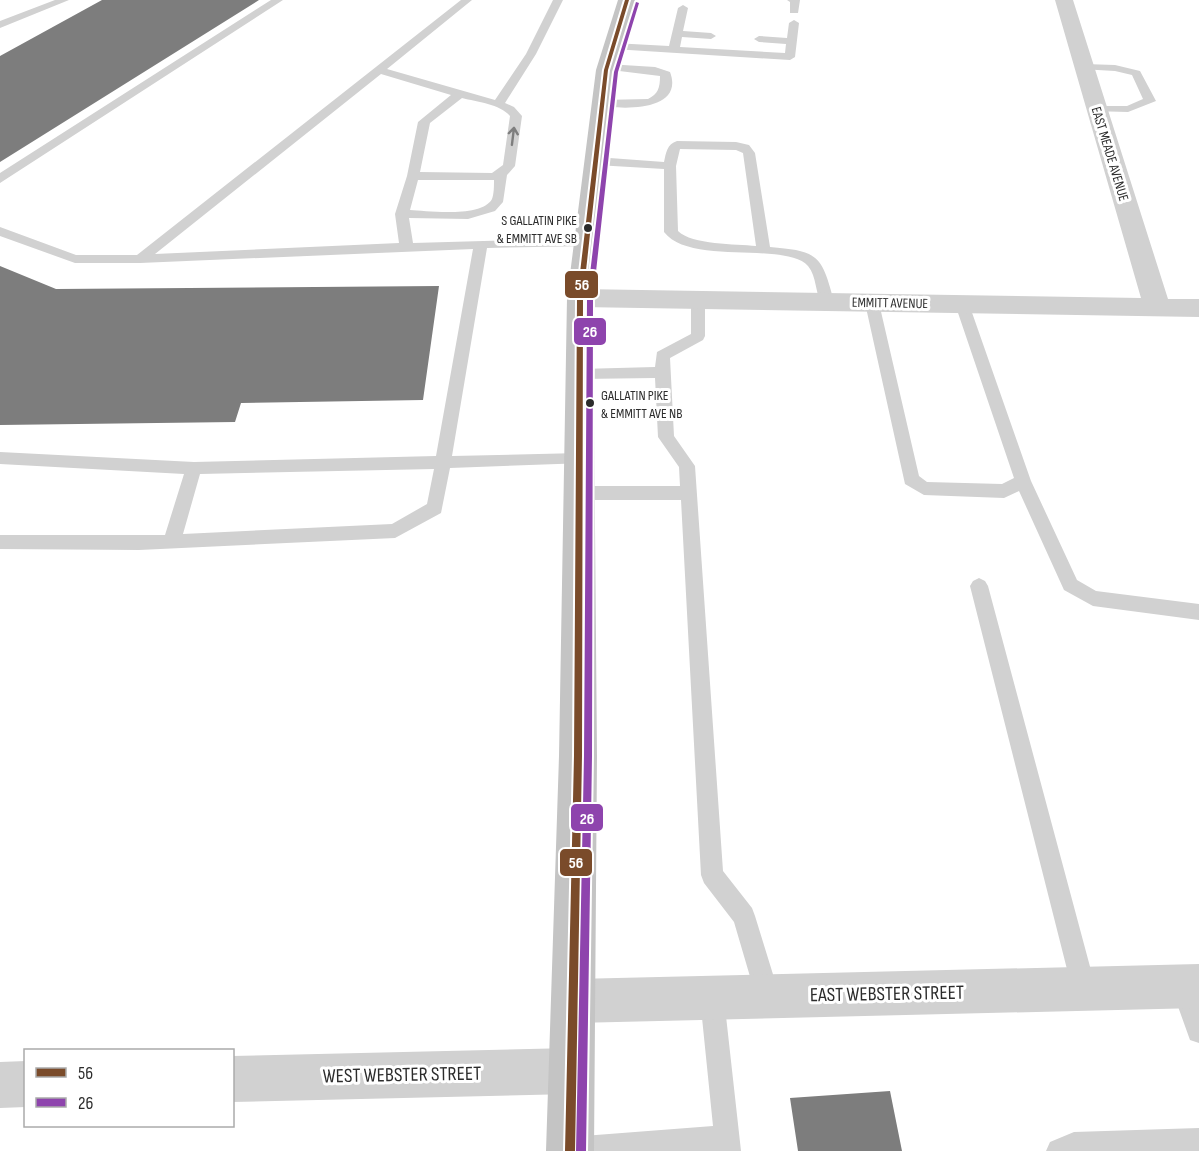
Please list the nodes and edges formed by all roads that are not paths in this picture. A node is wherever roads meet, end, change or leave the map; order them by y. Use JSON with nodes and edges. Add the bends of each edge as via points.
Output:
{"nodes":[{"id":1,"x":64,"y":0,"type":"edge"},
{"id":2,"x":278,"y":0,"type":"edge"},
{"id":3,"x":467,"y":0,"type":"edge"},
{"id":4,"x":558,"y":0,"type":"edge"},
{"id":5,"x":627,"y":0,"type":"edge"},
{"id":6,"x":792,"y":0,"type":"edge"},
{"id":7,"x":1064,"y":0,"type":"edge"},
{"id":8,"x":683,"y":8,"type":"dead end"},
{"id":9,"x":794,"y":11,"type":"dead end"},
{"id":10,"x":794,"y":23,"type":"dead end"},
{"id":11,"x":0,"y":25,"type":"edge"},
{"id":12,"x":678,"y":33,"type":"junction"},
{"id":13,"x":711,"y":36,"type":"dead end"},
{"id":14,"x":759,"y":39,"type":"dead end"},
{"id":15,"x":792,"y":41,"type":"junction"},
{"id":16,"x":613,"y":46,"type":"junction"},
{"id":17,"x":675,"y":50,"type":"junction"},
{"id":18,"x":607,"y":67,"type":"junction"},
{"id":19,"x":1084,"y":67,"type":"junction"},
{"id":20,"x":379,"y":70,"type":"junction"},
{"id":21,"x":460,"y":94,"type":"junction"},
{"id":22,"x":602,"y":103,"type":"junction"},
{"id":23,"x":498,"y":104,"type":"junction"},
{"id":24,"x":1095,"y":109,"type":"junction"},
{"id":25,"x":596,"y":161,"type":"junction"},
{"id":26,"x":670,"y":166,"type":"junction"},
{"id":27,"x":501,"y":174,"type":"junction"},
{"id":28,"x":413,"y":176,"type":"junction"},
{"id":29,"x":0,"y":179,"type":"edge"},
{"id":30,"x":402,"y":214,"type":"junction"},
{"id":31,"x":0,"y":231,"type":"edge"},
{"id":32,"x":587,"y":242,"type":"junction"},
{"id":33,"x":481,"y":244,"type":"junction"},
{"id":34,"x":407,"y":249,"type":"junction"},
{"id":35,"x":764,"y":251,"type":"junction"},
{"id":36,"x":140,"y":259,"type":"junction"},
{"id":37,"x":580,"y":298,"type":"junction"},
{"id":38,"x":698,"y":300,"type":"junction"},
{"id":39,"x":827,"y":302,"type":"junction"},
{"id":40,"x":872,"y":303,"type":"junction"},
{"id":41,"x":962,"y":304,"type":"junction"},
{"id":42,"x":1157,"y":307,"type":"junction"},
{"id":43,"x":1199,"y":308,"type":"edge"},
{"id":44,"x":663,"y":372,"type":"junction"},
{"id":45,"x":580,"y":374,"type":"junction"},
{"id":46,"x":0,"y":458,"type":"edge"},
{"id":47,"x":441,"y":462,"type":"junction"},
{"id":48,"x":194,"y":468,"type":"junction"},
{"id":49,"x":580,"y":476,"type":"junction"},
{"id":50,"x":1023,"y":481,"type":"junction"},
{"id":51,"x":688,"y":494,"type":"junction"},
{"id":52,"x":0,"y":542,"type":"edge"},
{"id":53,"x":172,"y":542,"type":"junction"},
{"id":54,"x":979,"y":586,"type":"dead end"},
{"id":55,"x":1199,"y":612,"type":"edge"},
{"id":56,"x":1191,"y":986,"type":"edge"},
{"id":57,"x":1084,"y":989,"type":"junction"},
{"id":58,"x":768,"y":997,"type":"junction"},
{"id":59,"x":712,"y":998,"type":"junction"},
{"id":60,"x":575,"y":1001,"type":"junction"},
{"id":61,"x":1199,"y":1030,"type":"edge"},
{"id":62,"x":571,"y":1071,"type":"junction"},
{"id":63,"x":234,"y":1079,"type":"edge"},
{"id":64,"x":24,"y":1084,"type":"edge"},
{"id":65,"x":0,"y":1085,"type":"edge"},
{"id":66,"x":1199,"y":1141,"type":"edge"},
{"id":67,"x":727,"y":1144,"type":"edge"},
{"id":68,"x":570,"y":1150,"type":"edge"},
{"id":69,"x":1059,"y":1151,"type":"edge"}],
"edges":[{"from":1,"to":11,"type":"lane"},
{"from":2,"to":29,"type":"lane"},
{"from":3,"to":20,"type":"lane"},
{"from":4,"to":23,"type":"lane","via":[[538,45]]},
{"from":5,"to":16,"type":"main road"},
{"from":6,"to":9,"type":"lane"},
{"from":7,"to":19,"type":"street","name":"EAST MEADE AVENUE"},
{"from":8,"to":12,"type":"lane"},
{"from":10,"to":15,"type":"lane"},
{"from":12,"to":13,"type":"lane"},
{"from":12,"to":17,"type":"lane"},
{"from":14,"to":15,"type":"lane"},
{"from":15,"to":17,"type":"lane","via":[[790,57]]},
{"from":16,"to":17,"type":"lane"},
{"from":16,"to":18,"type":"main road"},
{"from":18,"to":22,"type":"main road"},
{"from":18,"to":22,"type":"lane","via":[[666,74],[665,91],[650,103]]},
{"from":19,"to":24,"type":"street","name":"EAST MEADE AVENUE"},
{"from":19,"to":24,"type":"lane","via":[[1136,73],[1150,101],[1128,110]]},
{"from":20,"to":21,"type":"lane"},
{"from":20,"to":36,"type":"lane"},
{"from":21,"to":23,"type":"lane"},
{"from":21,"to":28,"type":"lane","via":[[424,122]]},
{"from":22,"to":25,"type":"main road"},
{"from":27,"to":23,"type":"lane","one_way":true,"via":[[509,166],[516,116]]},
{"from":24,"to":42,"type":"street","name":"EAST MEADE AVENUE"},
{"from":25,"to":26,"type":"lane"},
{"from":25,"to":32,"type":"main road"},
{"from":26,"to":35,"type":"lane","via":[[671,232],[679,240]]},
{"from":26,"to":35,"type":"lane","via":[[672,151],[677,146],[744,148],[749,153]]},
{"from":27,"to":28,"type":"lane"},
{"from":27,"to":30,"type":"lane","via":[[498,201],[474,215]]},
{"from":28,"to":30,"type":"lane"},
{"from":30,"to":34,"type":"lane"},
{"from":31,"to":36,"type":"lane","via":[[75,259]]},
{"from":32,"to":33,"type":"lane"},
{"from":32,"to":37,"type":"main road"},
{"from":33,"to":34,"type":"lane"},
{"from":33,"to":47,"type":"lane"},
{"from":34,"to":36,"type":"lane"},
{"from":35,"to":39,"type":"lane","via":[[810,258],[817,266]]},
{"from":37,"to":38,"type":"street","name":"EMMITT AVENUE"},
{"from":37,"to":45,"type":"main road"},
{"from":38,"to":39,"type":"street","name":"EMMITT AVENUE"},
{"from":38,"to":44,"type":"lane","via":[[698,336],[662,356]]},
{"from":39,"to":40,"type":"street","name":"EMMITT AVENUE"},
{"from":40,"to":41,"type":"street","name":"EMMITT AVENUE"},
{"from":40,"to":50,"type":"lane","via":[[911,479],[924,488],[1004,491]]},
{"from":41,"to":42,"type":"street","name":"EMMITT AVENUE"},
{"from":41,"to":50,"type":"lane"},
{"from":42,"to":43,"type":"street","name":"EMMITT AVENUE"},
{"from":44,"to":45,"type":"lane"},
{"from":44,"to":51,"type":"lane","via":[[666,437],[687,466]]},
{"from":45,"to":49,"type":"main road"},
{"from":46,"to":48,"type":"lane"},
{"from":47,"to":48,"type":"lane"},
{"from":47,"to":49,"type":"lane"},
{"from":47,"to":53,"type":"lane","via":[[435,508],[395,531]]},
{"from":48,"to":53,"type":"lane"},
{"from":49,"to":51,"type":"lane"},
{"from":49,"to":60,"type":"main road"},
{"from":50,"to":55,"type":"lane","via":[[1070,585],[1094,598]]},
{"from":51,"to":58,"type":"lane","via":[[712,875],[744,916]]},
{"from":52,"to":53,"type":"lane"},
{"from":54,"to":57,"type":"lane"},
{"from":56,"to":57,"type":"street","name":"EAST WEBSTER STREET"},
{"from":56,"to":61,"type":"lane"},
{"from":57,"to":58,"type":"street","name":"EAST WEBSTER STREET"},
{"from":58,"to":59,"type":"street","name":"EAST WEBSTER STREET"},
{"from":59,"to":60,"type":"street","name":"EAST WEBSTER STREET"},
{"from":59,"to":67,"type":"lane"},
{"from":60,"to":62,"type":"main road"},
{"from":62,"to":63,"type":"street","name":"WEST WEBSTER STREET"},
{"from":62,"to":68,"type":"main road"},
{"from":64,"to":65,"type":"street"},
{"from":66,"to":69,"type":"lane","via":[[1074,1145]]},
{"from":67,"to":68,"type":"lane"}]}
